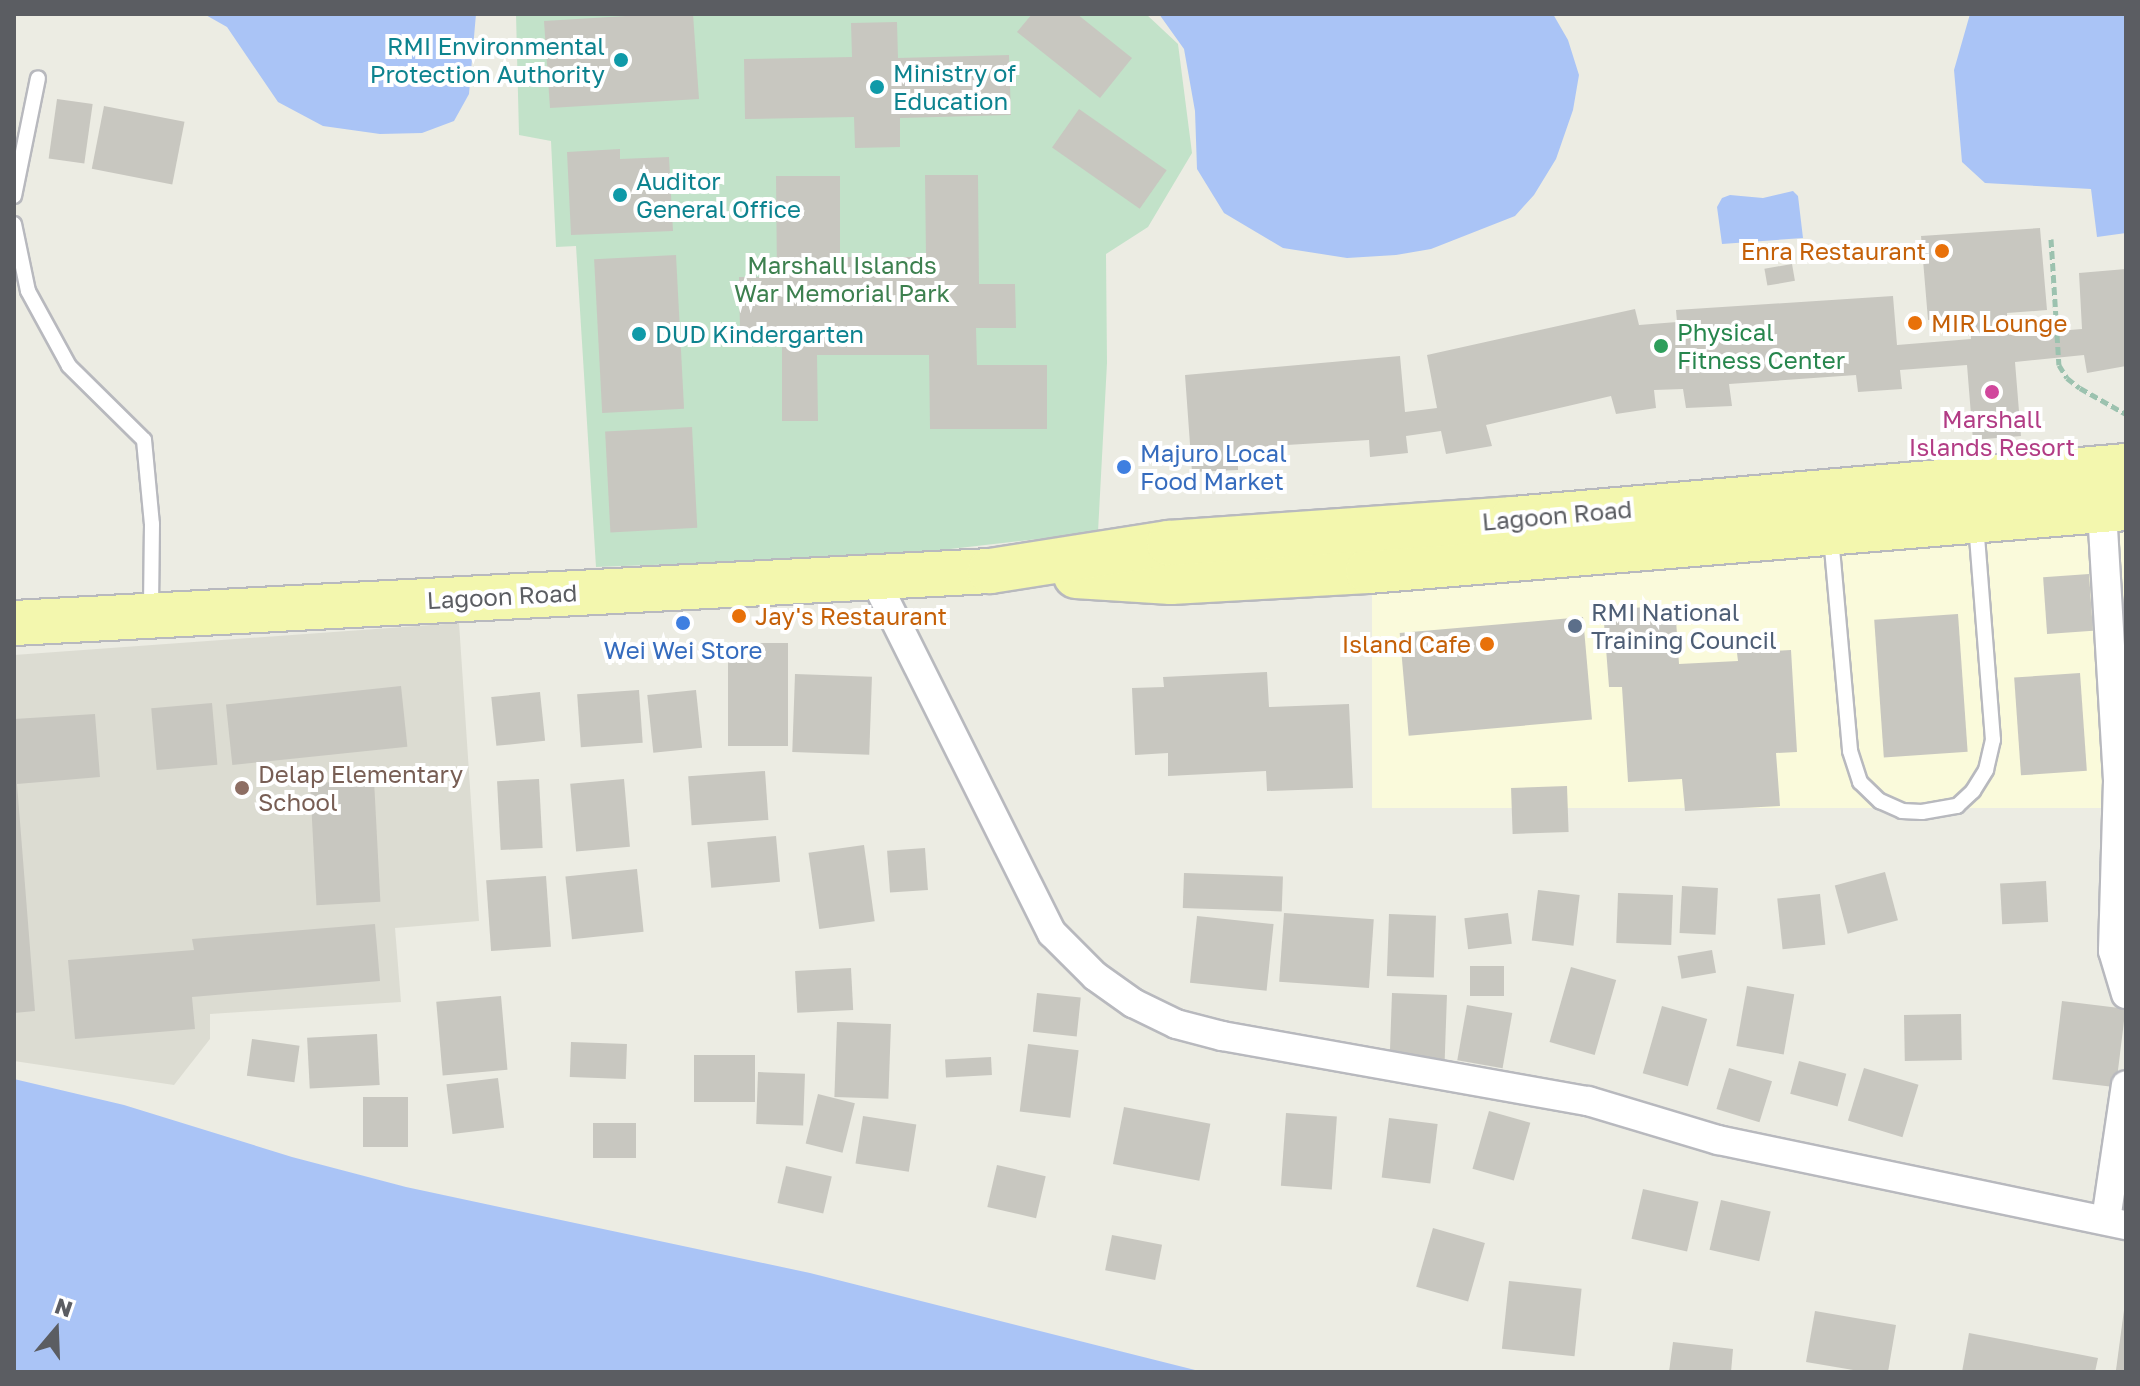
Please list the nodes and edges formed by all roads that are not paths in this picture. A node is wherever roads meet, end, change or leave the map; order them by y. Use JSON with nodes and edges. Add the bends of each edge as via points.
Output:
{"nodes":[{"id":1,"x":38,"y":78,"type":"dead end"},
{"id":2,"x":14,"y":196,"type":"edge"},
{"id":3,"x":14,"y":224,"type":"edge"},
{"id":4,"x":2126,"y":466,"type":"edge"},
{"id":5,"x":2114,"y":509,"type":"edge"},
{"id":6,"x":1976,"y":521,"type":"junction"},
{"id":7,"x":1831,"y":533,"type":"junction"},
{"id":8,"x":990,"y":571,"type":"junction"},
{"id":9,"x":875,"y":580,"type":"junction"},
{"id":10,"x":151,"y":615,"type":"junction"},
{"id":11,"x":14,"y":623,"type":"edge"},
{"id":12,"x":2126,"y":994,"type":"edge"},
{"id":13,"x":2126,"y":1085,"type":"edge"},
{"id":14,"x":2116,"y":1222,"type":"edge"}],
"edges":[{"from":1,"to":2,"type":"lane"},
{"from":3,"to":10,"type":"lane","via":[[28,291],[69,366],[144,440],[152,524]]},
{"from":4,"to":8,"type":"main road","name":"Lagoon Road","via":[[1169,543]]},
{"from":5,"to":6,"type":"main road","name":"Lagoon Road"},
{"from":5,"to":12,"type":"street","via":[[2118,781],[2113,951]]},
{"from":6,"to":7,"type":"main road","name":"Lagoon Road"},
{"from":6,"to":7,"type":"lane","via":[[1993,740],[1986,770],[1973,791],[1957,806],[1922,812],[1902,811],[1880,801],[1860,782],[1850,751]]},
{"from":7,"to":8,"type":"main road","name":"Lagoon Road","via":[[1171,582]]},
{"from":8,"to":9,"type":"main road","name":"Lagoon Road"},
{"from":9,"to":10,"type":"main road","name":"Lagoon Road"},
{"from":9,"to":14,"type":"street","via":[[1052,933],[1095,976],[1133,1003],[1176,1024],[1222,1036],[1588,1101],[1718,1140]]},
{"from":10,"to":11,"type":"main road","name":"Lagoon Road"},
{"from":13,"to":14,"type":"street"}]}
